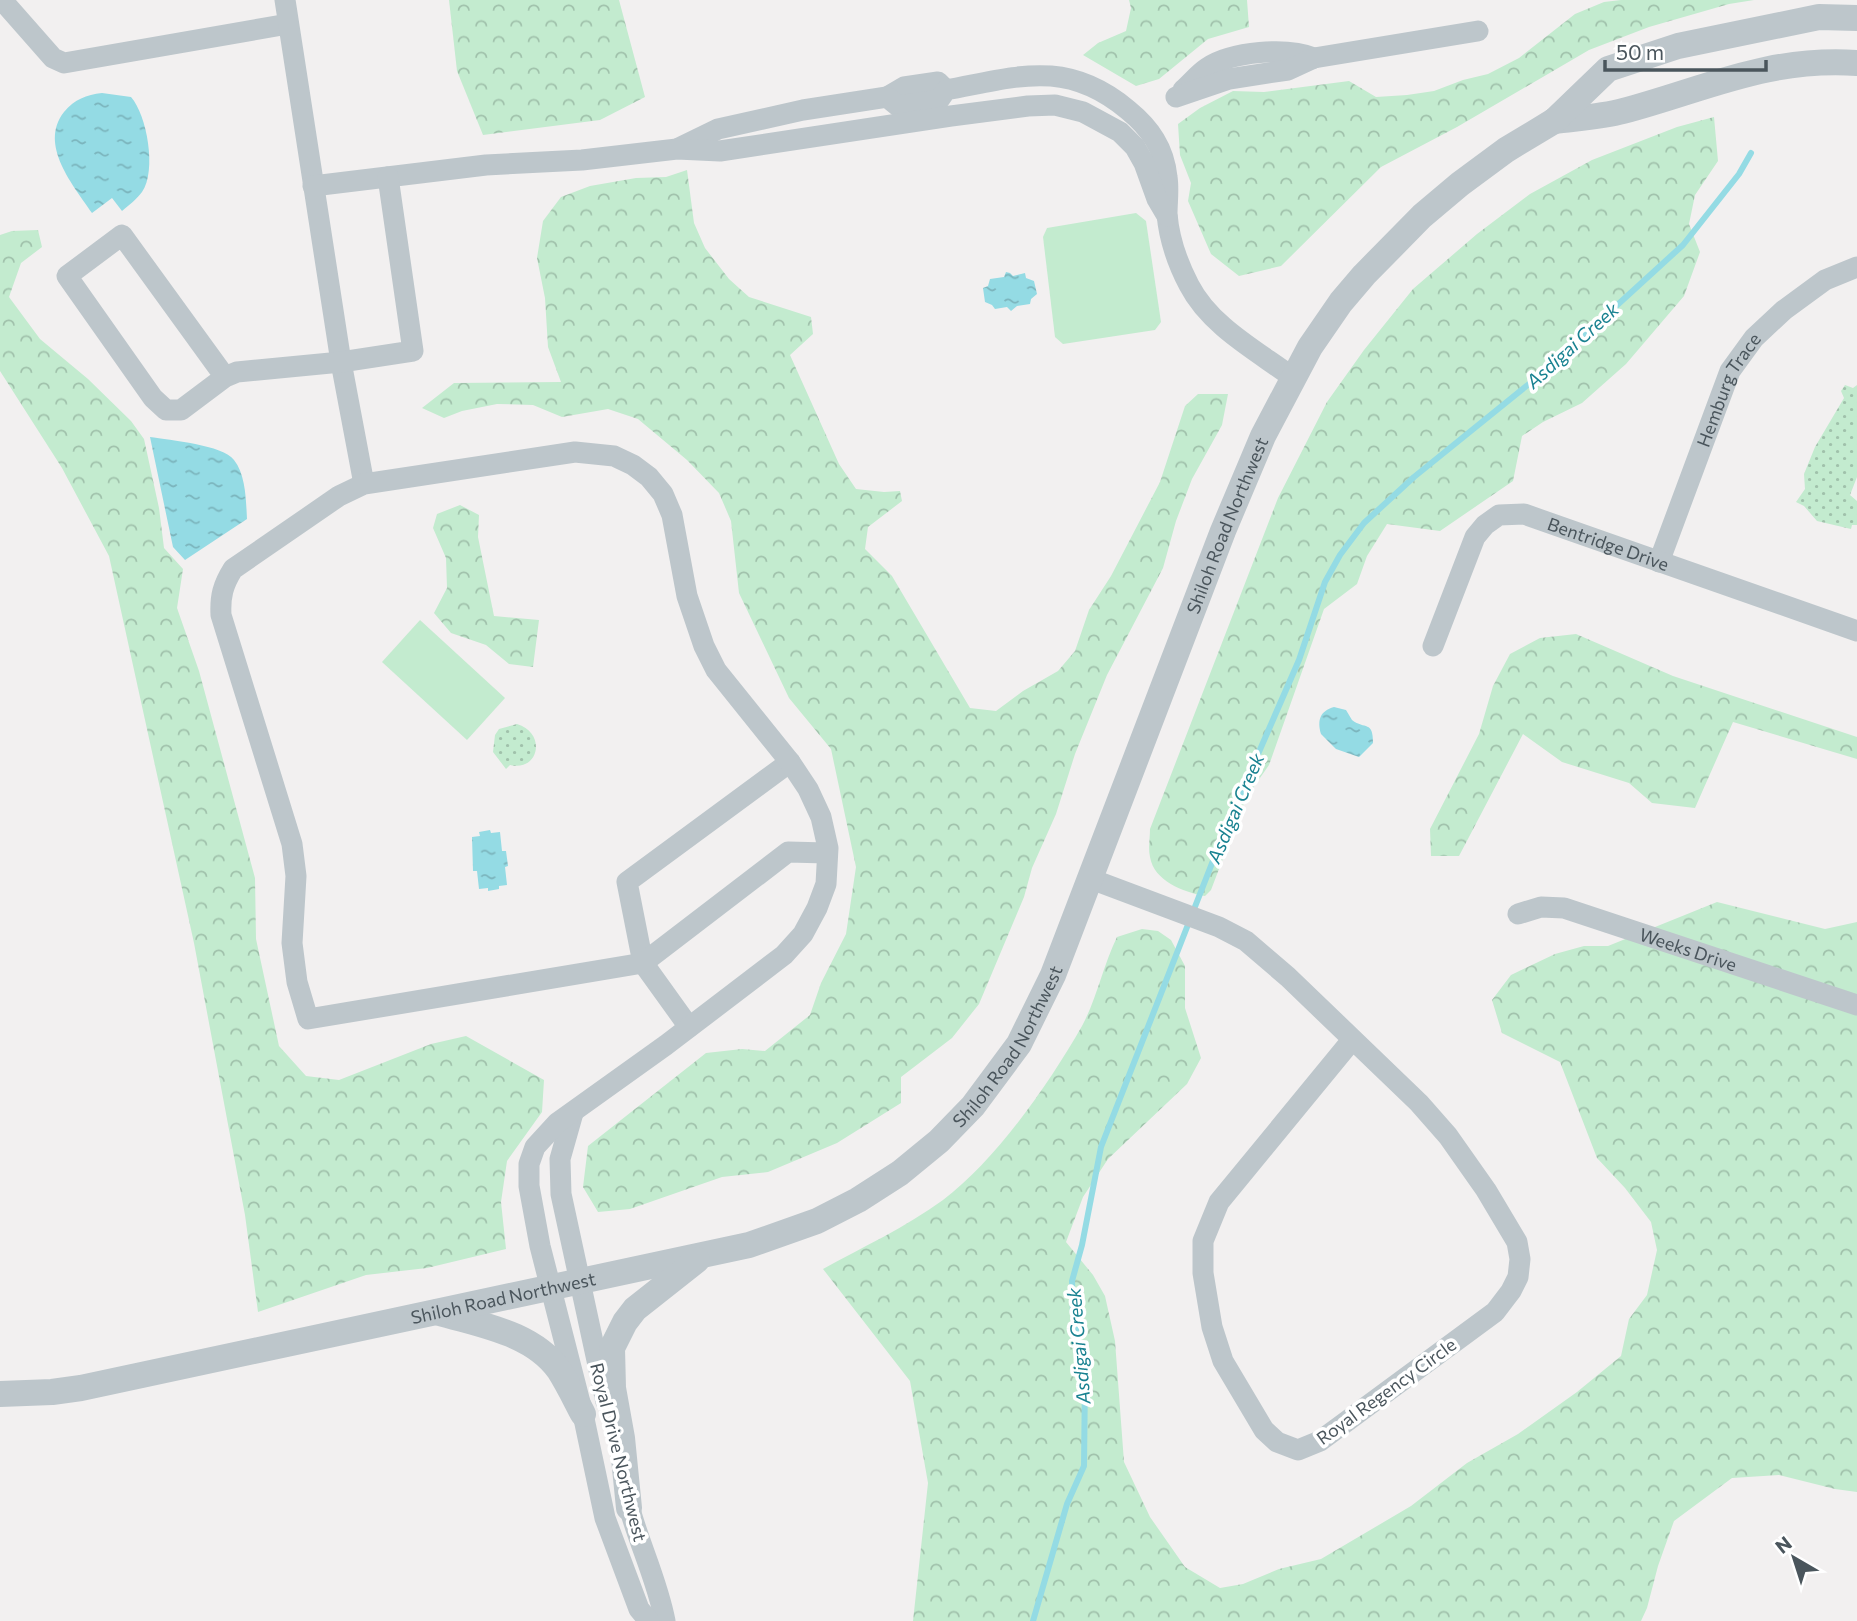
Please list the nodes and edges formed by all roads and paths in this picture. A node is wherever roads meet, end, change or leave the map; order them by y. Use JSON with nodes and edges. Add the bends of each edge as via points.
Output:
{"nodes":[{"id":1,"x":2,"y":0,"type":"edge"},
{"id":2,"x":285,"y":0,"type":"edge"},
{"id":3,"x":1857,"y":18,"type":"edge"},
{"id":4,"x":288,"y":24,"type":"junction"},
{"id":5,"x":1478,"y":32,"type":"dead end"},
{"id":6,"x":1314,"y":58,"type":"junction"},
{"id":7,"x":1857,"y":63,"type":"edge"},
{"id":8,"x":1554,"y":121,"type":"junction"},
{"id":9,"x":677,"y":149,"type":"junction"},
{"id":10,"x":388,"y":177,"type":"junction"},
{"id":11,"x":313,"y":186,"type":"junction"},
{"id":12,"x":1167,"y":216,"type":"junction"},
{"id":13,"x":1857,"y":267,"type":"edge"},
{"id":14,"x":341,"y":362,"type":"junction"},
{"id":15,"x":225,"y":377,"type":"junction"},
{"id":16,"x":1292,"y":377,"type":"junction"},
{"id":17,"x":364,"y":485,"type":"junction"},
{"id":18,"x":1659,"y":562,"type":"junction"},
{"id":19,"x":1857,"y":631,"type":"edge"},
{"id":20,"x":1433,"y":646,"type":"dead end"},
{"id":21,"x":790,"y":762,"type":"junction"},
{"id":22,"x":827,"y":853,"type":"junction"},
{"id":23,"x":1091,"y":879,"type":"junction"},
{"id":24,"x":1518,"y":914,"type":"dead end"},
{"id":25,"x":643,"y":964,"type":"junction"},
{"id":26,"x":1857,"y":1005,"type":"edge"},
{"id":27,"x":689,"y":1027,"type":"junction"},
{"id":28,"x":1352,"y":1040,"type":"junction"},
{"id":29,"x":573,"y":1113,"type":"junction"},
{"id":30,"x":704,"y":1255,"type":"junction"},
{"id":31,"x":579,"y":1281,"type":"junction"},
{"id":32,"x":551,"y":1286,"type":"junction"},
{"id":33,"x":435,"y":1312,"type":"junction"},
{"id":34,"x":0,"y":1394,"type":"edge"},
{"id":35,"x":583,"y":1413,"type":"junction"},
{"id":36,"x":629,"y":1508,"type":"junction"},
{"id":37,"x":649,"y":1621,"type":"edge"},
{"id":38,"x":665,"y":1621,"type":"edge"}],
"edges":[{"from":1,"to":4,"type":"street","via":[[53,58],[64,63]]},
{"from":2,"to":4,"type":"street"},
{"from":3,"to":8,"type":"street","name":"Shiloh Road Northwest","via":[[1793,22],[1678,46],[1608,69]]},
{"from":4,"to":11,"type":"street"},
{"from":5,"to":6,"type":"street"},
{"from":6,"to":6,"type":"street","via":[[1301,52],[1237,55],[1208,67],[1176,97],[1229,79],[1288,70]]},
{"from":7,"to":8,"type":"street","name":"Shiloh Road Northwest","via":[[1774,66],[1621,112]]},
{"from":8,"to":16,"type":"street","name":"Shiloh Road Northwest","via":[[1506,150],[1422,216],[1341,302]]},
{"from":9,"to":10,"type":"street"},
{"from":9,"to":12,"type":"street","via":[[720,151],[1055,105],[1083,111],[1128,139]]},
{"from":9,"to":12,"type":"street","via":[[718,129],[803,110],[887,97],[898,106],[939,100],[946,90],[1037,75],[1068,77],[1097,88],[1140,120],[1159,144],[1167,176]]},
{"from":10,"to":11,"type":"street"},
{"from":10,"to":14,"type":"street","via":[[413,351]]},
{"from":11,"to":14,"type":"street"},
{"from":12,"to":16,"type":"street","via":[[1190,288],[1220,324]]},
{"from":13,"to":18,"type":"street","name":"Hemburg Trace","via":[[1825,280],[1784,310],[1754,338],[1731,371]]},
{"from":14,"to":15,"type":"street"},
{"from":14,"to":17,"type":"street"},
{"from":15,"to":15,"type":"street","via":[[181,410],[166,410],[66,276],[122,235]]},
{"from":16,"to":23,"type":"street","name":"Shiloh Road Northwest","via":[[1223,531]]},
{"from":17,"to":21,"type":"street","name":"Royal Drive Northwest","via":[[575,452],[614,456],[633,465],[663,494],[672,515],[687,596],[716,670]]},
{"from":17,"to":25,"type":"street","name":"Royal Drive Northwest","via":[[339,496],[233,569],[220,598],[292,844],[296,876],[292,943],[308,1019]]},
{"from":18,"to":19,"type":"street","name":"Bentridge Drive"},
{"from":18,"to":20,"type":"street","name":"Bentridge Drive","via":[[1524,514],[1499,515],[1475,537]]},
{"from":21,"to":22,"type":"street","name":"Royal Drive Northwest","via":[[821,817]]},
{"from":21,"to":25,"type":"street","via":[[627,882]]},
{"from":22,"to":25,"type":"street","via":[[788,852]]},
{"from":22,"to":27,"type":"street","name":"Royal Drive Northwest","via":[[826,884],[803,934],[784,955]]},
{"from":23,"to":28,"type":"street","name":"Royal Regency Circle","via":[[1246,941]]},
{"from":23,"to":30,"type":"street","name":"Shiloh Road Northwest","via":[[1053,975],[1019,1044],[973,1106],[939,1141],[900,1173],[817,1221]]},
{"from":24,"to":26,"type":"street","name":"Weeks Drive","via":[[1541,907],[1564,908]]},
{"from":25,"to":27,"type":"street"},
{"from":27,"to":29,"type":"street","name":"Royal Drive Northwest"},
{"from":28,"to":28,"type":"street","name":"Royal Regency Circle","via":[[1419,1103],[1486,1190],[1517,1242],[1518,1277],[1495,1311],[1321,1441],[1298,1451],[1264,1430],[1223,1361],[1212,1327],[1203,1241],[1219,1202]]},
{"from":29,"to":31,"type":"street","name":"Royal Drive Northwest","via":[[559,1176]]},
{"from":29,"to":32,"type":"street","name":"Royal Drive Northwest","via":[[544,1135],[529,1164],[531,1197]]},
{"from":30,"to":31,"type":"street","name":"Shiloh Road Northwest"},
{"from":30,"to":36,"type":"street","via":[[635,1309],[612,1348]]},
{"from":31,"to":32,"type":"street","name":"Shiloh Road Northwest"},
{"from":31,"to":36,"type":"street","name":"Royal Drive Northwest"},
{"from":32,"to":33,"type":"street","name":"Shiloh Road Northwest"},
{"from":32,"to":35,"type":"street","name":"Royal Drive Northwest"},
{"from":33,"to":34,"type":"street","name":"Shiloh Road Northwest","via":[[80,1388]]},
{"from":33,"to":35,"type":"street","via":[[518,1338],[541,1351]]},
{"from":35,"to":37,"type":"street","name":"Royal Drive Northwest","via":[[605,1518],[639,1609]]},
{"from":36,"to":38,"type":"street","name":"Royal Drive Northwest"}]}
